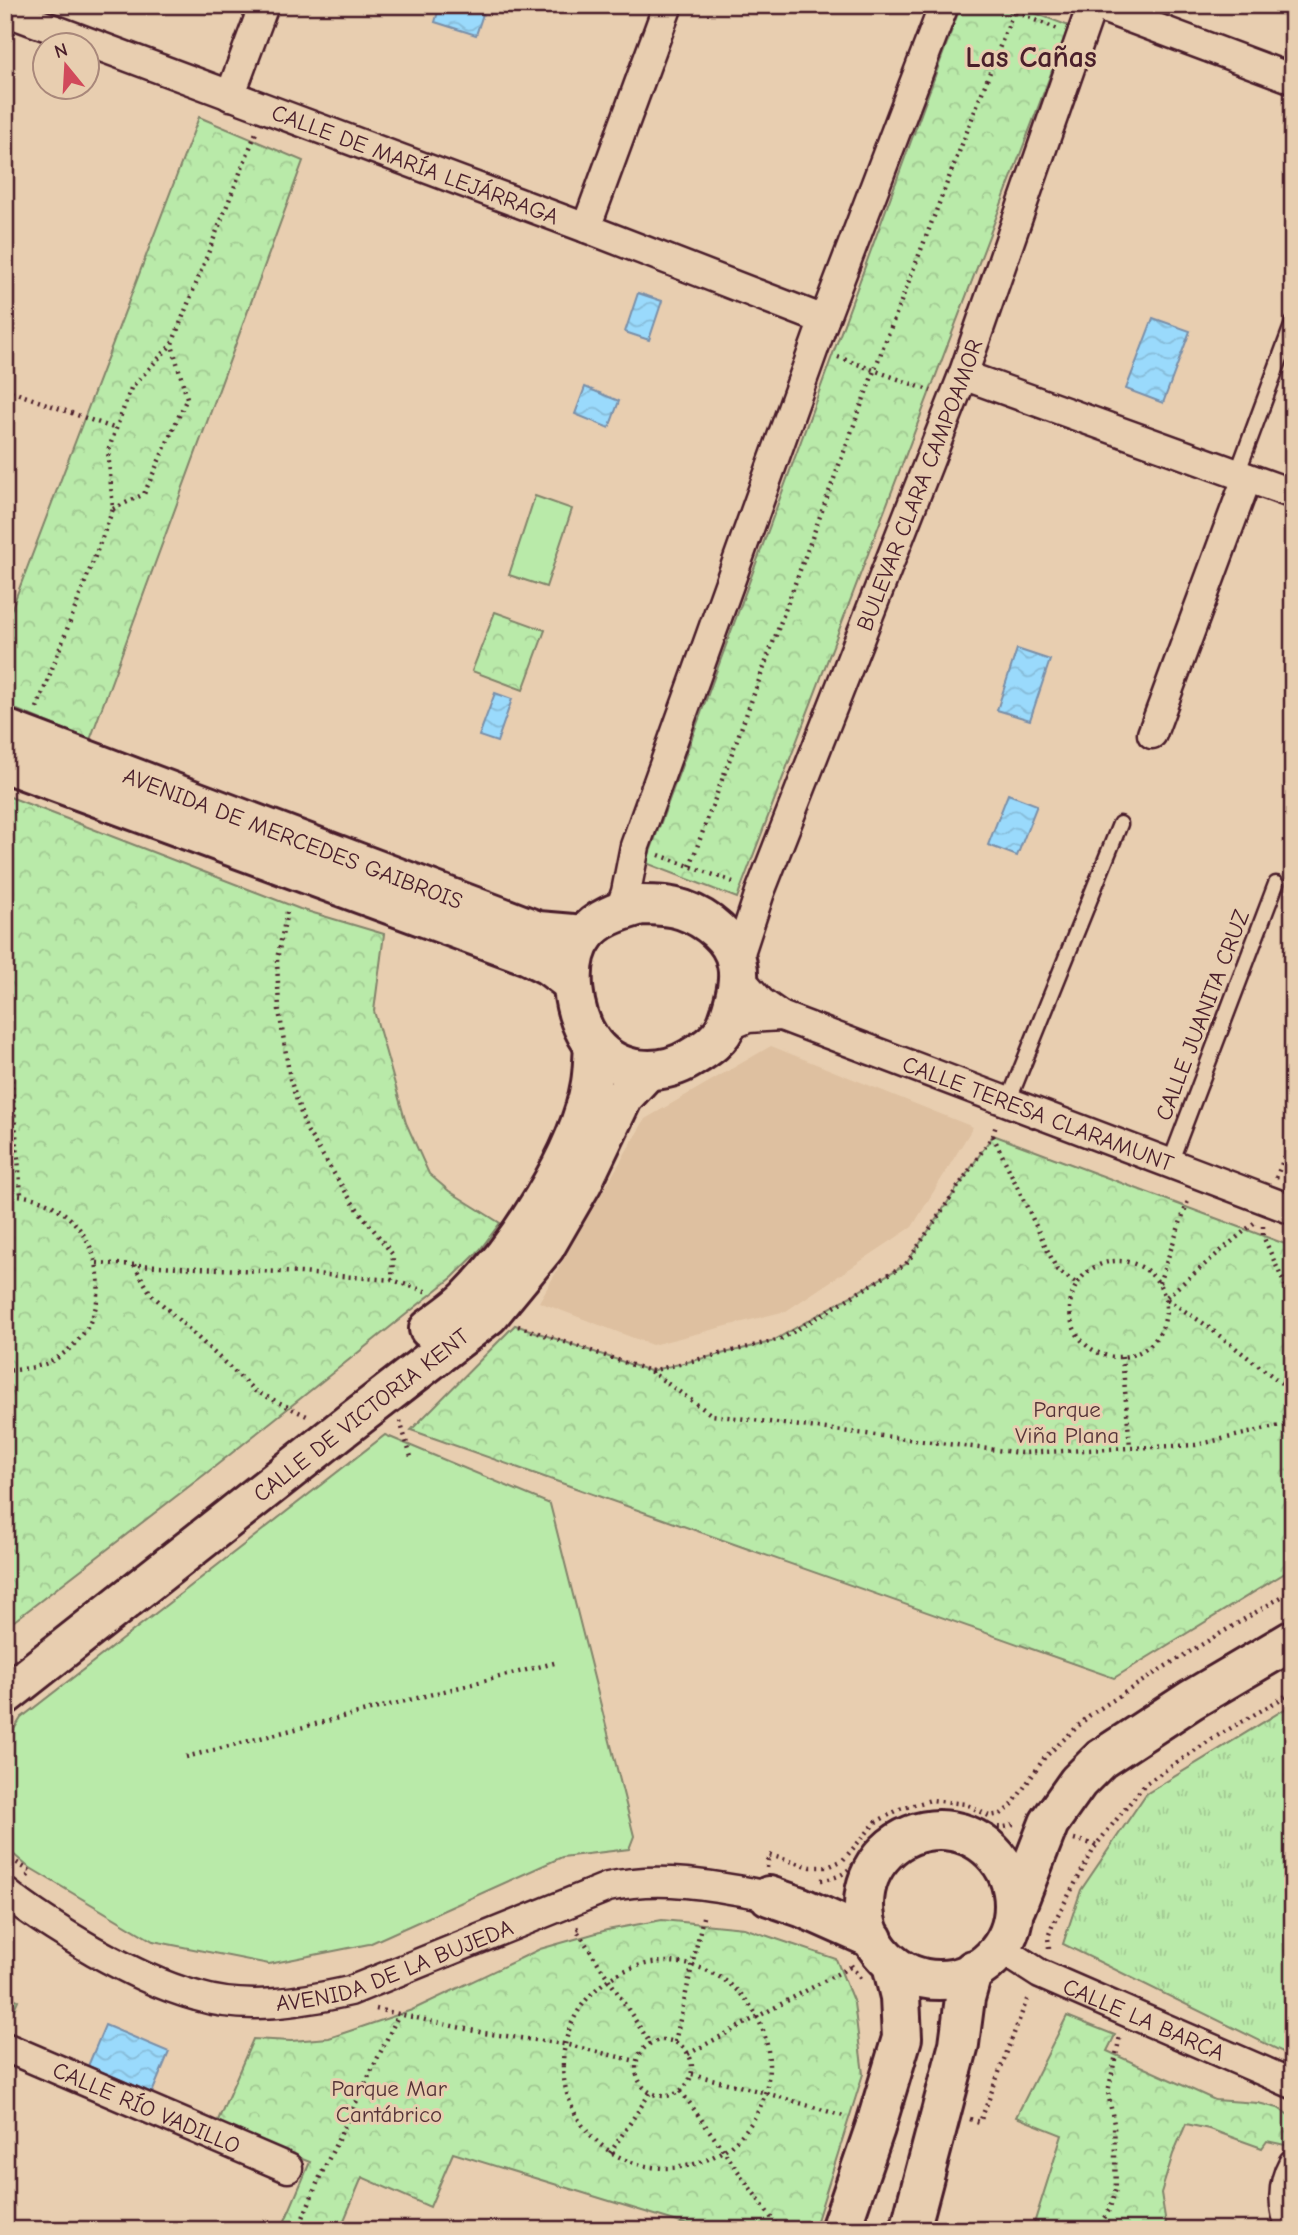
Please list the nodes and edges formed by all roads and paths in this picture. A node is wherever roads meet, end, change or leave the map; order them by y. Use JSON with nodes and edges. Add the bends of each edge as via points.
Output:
{"nodes":[{"id":1,"x":264,"y":5,"type":"edge"},
{"id":2,"x":668,"y":5,"type":"edge"},
{"id":3,"x":944,"y":5,"type":"edge"},
{"id":4,"x":996,"y":5,"type":"edge"},
{"id":5,"x":1016,"y":5,"type":"edge"},
{"id":6,"x":1093,"y":5,"type":"edge"},
{"id":7,"x":5,"y":11,"type":"edge"},
{"id":8,"x":1013,"y":12,"type":"junction"},
{"id":9,"x":1080,"y":38,"type":"junction"},
{"id":10,"x":1293,"y":79,"type":"edge"},
{"id":11,"x":230,"y":96,"type":"junction"},
{"id":12,"x":266,"y":109,"type":"junction"},
{"id":13,"x":586,"y":228,"type":"junction"},
{"id":14,"x":824,"y":320,"type":"junction"},
{"id":15,"x":1293,"y":323,"type":"edge"},
{"id":16,"x":172,"y":344,"type":"junction"},
{"id":17,"x":814,"y":348,"type":"junction"},
{"id":18,"x":874,"y":370,"type":"junction"},
{"id":19,"x":958,"y":387,"type":"junction"},
{"id":20,"x":5,"y":388,"type":"edge"},
{"id":21,"x":116,"y":429,"type":"junction"},
{"id":22,"x":1242,"y":476,"type":"junction"},
{"id":23,"x":1293,"y":494,"type":"edge"},
{"id":24,"x":113,"y":509,"type":"junction"},
{"id":25,"x":1152,"y":734,"type":"dead end"},
{"id":26,"x":12,"y":756,"type":"edge"},
{"id":27,"x":5,"y":824,"type":"edge"},
{"id":28,"x":1120,"y":824,"type":"dead end"},
{"id":29,"x":635,"y":846,"type":"junction"},
{"id":30,"x":690,"y":866,"type":"junction"},
{"id":31,"x":1276,"y":884,"type":"dead end"},
{"id":32,"x":760,"y":892,"type":"junction"},
{"id":33,"x":287,"y":912,"type":"dead end"},
{"id":34,"x":619,"y":912,"type":"junction"},
{"id":35,"x":585,"y":935,"type":"junction"},
{"id":36,"x":738,"y":969,"type":"junction"},
{"id":37,"x":572,"y":983,"type":"junction"},
{"id":38,"x":5,"y":1003,"type":"edge"},
{"id":39,"x":781,"y":1016,"type":"junction"},
{"id":40,"x":726,"y":1027,"type":"junction"},
{"id":41,"x":594,"y":1046,"type":"junction"},
{"id":42,"x":646,"y":1071,"type":"junction"},
{"id":43,"x":1007,"y":1102,"type":"junction"},
{"id":44,"x":5,"y":1139,"type":"edge"},
{"id":45,"x":17,"y":1151,"type":"junction"},
{"id":46,"x":1170,"y":1163,"type":"junction"},
{"id":47,"x":1192,"y":1191,"type":"dead end"},
{"id":48,"x":5,"y":1195,"type":"edge"},
{"id":49,"x":21,"y":1195,"type":"junction"},
{"id":50,"x":1293,"y":1210,"type":"edge"},
{"id":51,"x":1262,"y":1217,"type":"dead end"},
{"id":52,"x":97,"y":1263,"type":"junction"},
{"id":53,"x":134,"y":1265,"type":"junction"},
{"id":54,"x":392,"y":1280,"type":"junction"},
{"id":55,"x":1158,"y":1283,"type":"junction"},
{"id":56,"x":1077,"y":1284,"type":"junction"},
{"id":57,"x":1165,"y":1298,"type":"junction"},
{"id":58,"x":476,"y":1309,"type":"junction"},
{"id":59,"x":1122,"y":1357,"type":"junction"},
{"id":60,"x":5,"y":1371,"type":"edge"},
{"id":61,"x":650,"y":1371,"type":"junction"},
{"id":62,"x":1293,"y":1392,"type":"edge"},
{"id":63,"x":314,"y":1419,"type":"junction"},
{"id":64,"x":1293,"y":1423,"type":"edge"},
{"id":65,"x":1130,"y":1446,"type":"junction"},
{"id":66,"x":1293,"y":1590,"type":"edge"},
{"id":67,"x":1293,"y":1640,"type":"edge"},
{"id":68,"x":5,"y":1660,"type":"edge"},
{"id":69,"x":558,"y":1662,"type":"dead end"},
{"id":70,"x":1293,"y":1692,"type":"edge"},
{"id":71,"x":5,"y":1695,"type":"edge"},
{"id":72,"x":186,"y":1757,"type":"dead end"},
{"id":73,"x":1034,"y":1822,"type":"junction"},
{"id":74,"x":991,"y":1853,"type":"junction"},
{"id":75,"x":869,"y":1876,"type":"junction"},
{"id":76,"x":767,"y":1879,"type":"junction"},
{"id":77,"x":817,"y":1880,"type":"dead end"},
{"id":78,"x":5,"y":1892,"type":"edge"},
{"id":79,"x":1016,"y":1907,"type":"junction"},
{"id":80,"x":18,"y":1909,"type":"edge"},
{"id":81,"x":694,"y":1912,"type":"dead end"},
{"id":82,"x":589,"y":1924,"type":"dead end"},
{"id":83,"x":986,"y":1959,"type":"junction"},
{"id":84,"x":865,"y":1962,"type":"junction"},
{"id":85,"x":694,"y":1965,"type":"junction"},
{"id":86,"x":608,"y":1979,"type":"junction"},
{"id":87,"x":1058,"y":1982,"type":"junction"},
{"id":88,"x":758,"y":2017,"type":"junction"},
{"id":89,"x":1121,"y":2034,"type":"dead end"},
{"id":90,"x":675,"y":2042,"type":"junction"},
{"id":91,"x":650,"y":2043,"type":"junction"},
{"id":92,"x":564,"y":2044,"type":"junction"},
{"id":93,"x":5,"y":2047,"type":"edge"},
{"id":94,"x":688,"y":2054,"type":"junction"},
{"id":95,"x":636,"y":2061,"type":"junction"},
{"id":96,"x":692,"y":2074,"type":"junction"},
{"id":97,"x":1293,"y":2084,"type":"edge"},
{"id":98,"x":681,"y":2091,"type":"junction"},
{"id":99,"x":650,"y":2093,"type":"junction"},
{"id":100,"x":766,"y":2093,"type":"junction"},
{"id":101,"x":854,"y":2119,"type":"dead end"},
{"id":102,"x":724,"y":2152,"type":"junction"},
{"id":103,"x":610,"y":2153,"type":"junction"},
{"id":104,"x":1293,"y":2164,"type":"edge"},
{"id":105,"x":288,"y":2168,"type":"dead end"},
{"id":106,"x":298,"y":2230,"type":"edge"},
{"id":107,"x":780,"y":2230,"type":"edge"},
{"id":108,"x":840,"y":2230,"type":"edge"},
{"id":109,"x":910,"y":2230,"type":"edge"},
{"id":110,"x":1097,"y":2230,"type":"edge"},
{"id":111,"x":1293,"y":2230,"type":"edge"}],
"edges":[{"from":1,"to":11,"type":"street"},
{"from":2,"to":13,"type":"street"},
{"from":3,"to":14,"type":"street"},
{"from":4,"to":8,"type":"path"},
{"from":5,"to":8,"type":"path"},
{"from":6,"to":9,"type":"street","name":"BULEVAR CLARA CAMPOAMOR"},
{"from":6,"to":10,"type":"street"},
{"from":7,"to":11,"type":"street","name":"CALLE DE MARÍA LEJÁRRAGA"},
{"from":8,"to":9,"type":"path"},
{"from":8,"to":18,"type":"path"},
{"from":9,"to":19,"type":"street","name":"BULEVAR CLARA CAMPOAMOR"},
{"from":11,"to":12,"type":"street","name":"CALLE DE MARÍA LEJÁRRAGA"},
{"from":12,"to":13,"type":"street","name":"CALLE DE MARÍA LEJÁRRAGA"},
{"from":12,"to":16,"type":"path"},
{"from":13,"to":14,"type":"street","name":"CALLE DE MARÍA LEJÁRRAGA"},
{"from":14,"to":17,"type":"street"},
{"from":15,"to":22,"type":"lane"},
{"from":16,"to":21,"type":"path","via":[[131,388]]},
{"from":16,"to":24,"type":"path","via":[[187,398],[145,494]]},
{"from":17,"to":18,"type":"path"},
{"from":17,"to":29,"type":"street"},
{"from":18,"to":19,"type":"path"},
{"from":18,"to":30,"type":"path"},
{"from":19,"to":22,"type":"street"},
{"from":19,"to":32,"type":"street","name":"BULEVAR CLARA CAMPOAMOR"},
{"from":20,"to":21,"type":"path"},
{"from":21,"to":24,"type":"path","via":[[108,452]]},
{"from":22,"to":23,"type":"street"},
{"from":22,"to":25,"type":"street"},
{"from":24,"to":26,"type":"path"},
{"from":26,"to":27,"type":"path"},
{"from":26,"to":35,"type":"street","name":"AVENIDA DE MERCEDES GAIBROIS","via":[[538,931]]},
{"from":26,"to":37,"type":"street","name":"AVENIDA DE MERCEDES GAIBROIS","via":[[528,955]]},
{"from":28,"to":43,"type":"lane"},
{"from":29,"to":30,"type":"path"},
{"from":29,"to":34,"type":"street"},
{"from":30,"to":32,"type":"path"},
{"from":31,"to":46,"type":"lane","name":"CALLE JUANITA CRUZ"},
{"from":32,"to":36,"type":"street","name":"BULEVAR CLARA CAMPOAMOR"},
{"from":33,"to":54,"type":"path","via":[[277,959],[279,1010],[290,1079],[306,1129],[352,1202],[393,1255]]},
{"from":34,"to":35,"type":"street"},
{"from":34,"to":36,"type":"street","via":[[640,905],[683,910],[715,928],[728,943]]},
{"from":35,"to":37,"type":"street","via":[[573,964]]},
{"from":36,"to":39,"type":"street","name":"CALLE TERESA CLARAMUNT","via":[[761,1002]]},
{"from":36,"to":40,"type":"street"},
{"from":37,"to":41,"type":"street","via":[[576,1006]]},
{"from":38,"to":45,"type":"path"},
{"from":39,"to":40,"type":"street","name":"CALLE TERESA CLARAMUNT","via":[[748,1018]]},
{"from":39,"to":43,"type":"street","name":"CALLE TERESA CLARAMUNT"},
{"from":40,"to":42,"type":"street","via":[[709,1047],[687,1061]]},
{"from":41,"to":42,"type":"street","via":[[630,1068]]},
{"from":41,"to":58,"type":"street","name":"CALLE DE VICTORIA KENT","via":[[582,1116],[558,1171]]},
{"from":42,"to":58,"type":"street","name":"CALLE DE VICTORIA KENT","via":[[623,1097],[545,1247]]},
{"from":43,"to":46,"type":"street","name":"CALLE TERESA CLARAMUNT"},
{"from":44,"to":45,"type":"path"},
{"from":45,"to":49,"type":"path"},
{"from":46,"to":50,"type":"street","name":"CALLE TERESA CLARAMUNT"},
{"from":47,"to":55,"type":"path"},
{"from":48,"to":49,"type":"path"},
{"from":49,"to":52,"type":"path","via":[[47,1202],[70,1216],[87,1237]]},
{"from":51,"to":57,"type":"path"},
{"from":52,"to":53,"type":"path"},
{"from":52,"to":60,"type":"path","via":[[99,1290],[92,1317],[78,1340],[57,1358],[32,1368]]},
{"from":53,"to":54,"type":"path"},
{"from":53,"to":63,"type":"path","via":[[151,1294],[255,1391]]},
{"from":54,"to":58,"type":"path"},
{"from":55,"to":56,"type":"path","via":[[1148,1271],[1117,1261],[1087,1272]]},
{"from":55,"to":57,"type":"path"},
{"from":56,"to":59,"type":"path","via":[[1070,1300],[1070,1318],[1077,1335],[1105,1355]]},
{"from":56,"to":61,"type":"path","via":[[1057,1270],[993,1135],[906,1264],[781,1339]]},
{"from":57,"to":59,"type":"path","via":[[1161,1330],[1138,1352]]},
{"from":57,"to":62,"type":"path"},
{"from":58,"to":61,"type":"path"},
{"from":58,"to":63,"type":"street","name":"CALLE DE VICTORIA KENT"},
{"from":58,"to":71,"type":"street","name":"CALLE DE VICTORIA KENT","via":[[342,1429]]},
{"from":59,"to":65,"type":"path"},
{"from":61,"to":65,"type":"path","via":[[712,1415],[1021,1453]]},
{"from":63,"to":68,"type":"street","name":"CALLE DE VICTORIA KENT"},
{"from":64,"to":65,"type":"path","via":[[1196,1445]]},
{"from":66,"to":76,"type":"path","via":[[1090,1715],[1045,1756],[1012,1805],[1000,1814],[989,1816],[965,1804],[931,1800],[876,1822],[843,1860],[828,1867],[769,1855]]},
{"from":67,"to":73,"type":"street","via":[[1101,1759]]},
{"from":69,"to":72,"type":"path"},
{"from":70,"to":87,"type":"path","via":[[1145,1784],[1096,1845],[1053,1924],[1049,1948],[1065,1966]]},
{"from":73,"to":74,"type":"street","via":[[1028,1841]]},
{"from":73,"to":77,"type":"path","via":[[990,1828],[951,1814],[908,1818],[870,1841],[845,1873]]},
{"from":73,"to":79,"type":"street"},
{"from":74,"to":75,"type":"street","via":[[968,1836],[925,1832],[890,1849]]},
{"from":74,"to":79,"type":"street","via":[[1011,1880]]},
{"from":75,"to":76,"type":"street","name":"AVENIDA DE LA BUJEDA","via":[[809,1898]]},
{"from":75,"to":84,"type":"street","via":[[863,1911]]},
{"from":76,"to":80,"type":"street","name":"AVENIDA DE LA BUJEDA","via":[[608,1887],[350,1991],[278,2003],[198,1997],[137,1974]]},
{"from":76,"to":84,"type":"street","name":"AVENIDA DE LA BUJEDA"},
{"from":78,"to":80,"type":"street","name":"AVENIDA DE LA BUJEDA"},
{"from":79,"to":83,"type":"street","via":[[1012,1923]]},
{"from":81,"to":85,"type":"path","via":[[705,1913]]},
{"from":82,"to":86,"type":"path","via":[[576,1928]]},
{"from":83,"to":84,"type":"street","via":[[953,1978],[931,1981]]},
{"from":83,"to":87,"type":"street","name":"CALLE LA BARCA"},
{"from":83,"to":109,"type":"street","via":[[965,1998],[959,2044]]},
{"from":84,"to":88,"type":"path"},
{"from":84,"to":108,"type":"street","via":[[900,1997],[902,2038]]},
{"from":85,"to":86,"type":"path","via":[[654,1963]]},
{"from":85,"to":88,"type":"path","via":[[720,1976],[742,1994]]},
{"from":85,"to":90,"type":"path"},
{"from":86,"to":91,"type":"path"},
{"from":86,"to":92,"type":"path","via":[[573,2019]]},
{"from":87,"to":97,"type":"street","name":"CALLE LA BARCA"},
{"from":88,"to":94,"type":"path"},
{"from":88,"to":100,"type":"path","via":[[769,2054]]},
{"from":89,"to":110,"type":"path","via":[[1108,2092],[1116,2189]]},
{"from":90,"to":91,"type":"path"},
{"from":90,"to":94,"type":"path"},
{"from":91,"to":95,"type":"path"},
{"from":92,"to":95,"type":"path"},
{"from":92,"to":103,"type":"path","via":[[562,2075],[570,2106],[586,2133]]},
{"from":92,"to":106,"type":"path","via":[[399,2014]]},
{"from":93,"to":105,"type":"street","name":"CALLE RÍO VADILLO"},
{"from":94,"to":96,"type":"path"},
{"from":95,"to":99,"type":"path","via":[[637,2080]]},
{"from":96,"to":98,"type":"path"},
{"from":96,"to":100,"type":"path"},
{"from":98,"to":99,"type":"path","via":[[666,2097]]},
{"from":98,"to":102,"type":"path"},
{"from":99,"to":103,"type":"path"},
{"from":100,"to":101,"type":"path"},
{"from":100,"to":102,"type":"path","via":[[743,2136]]},
{"from":102,"to":103,"type":"path","via":[[696,2165],[667,2169],[637,2165]]},
{"from":102,"to":107,"type":"path"},
{"from":104,"to":111,"type":"street","via":[[1283,2199]]}]}
